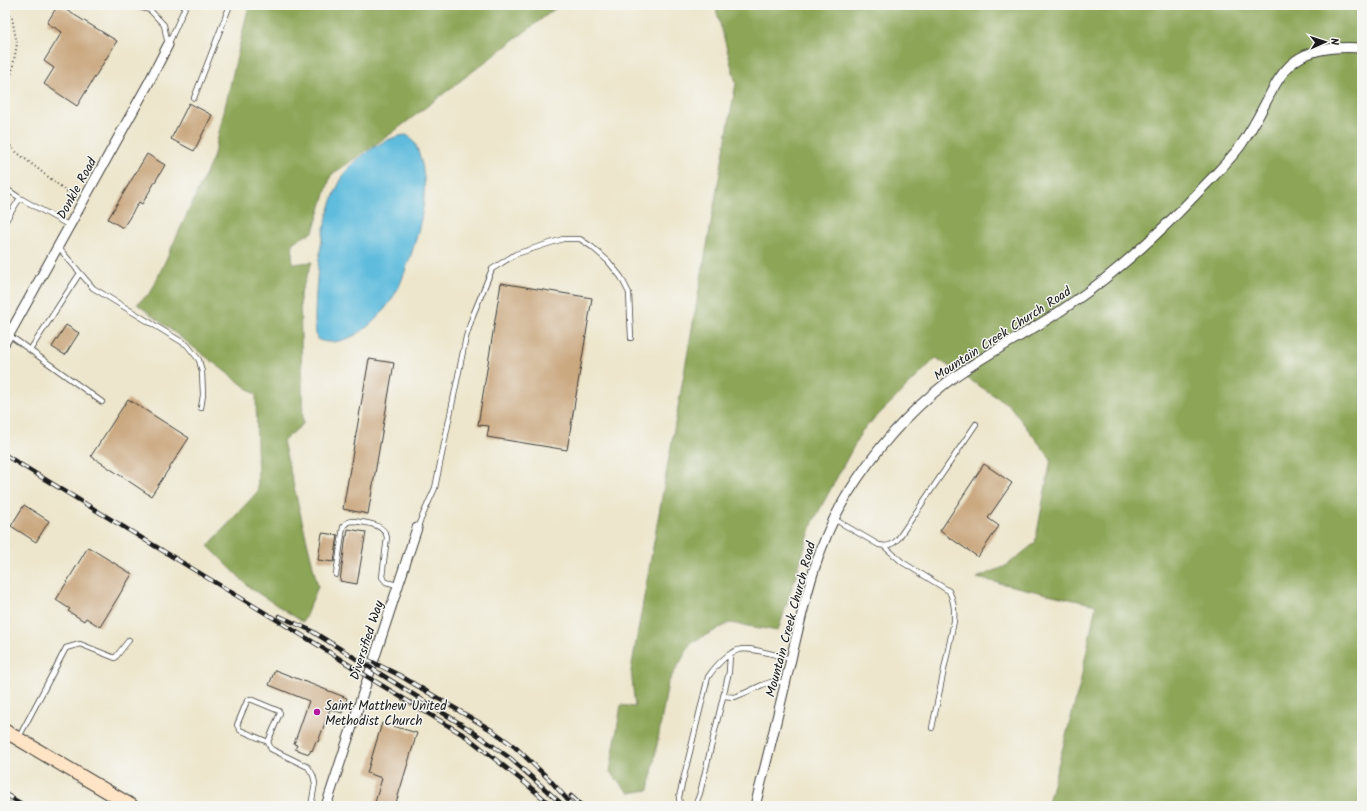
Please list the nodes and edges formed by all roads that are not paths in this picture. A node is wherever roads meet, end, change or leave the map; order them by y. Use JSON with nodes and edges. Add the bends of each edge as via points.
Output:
{"nodes":[{"id":1,"x":118,"y":5,"type":"edge"},
{"id":2,"x":186,"y":5,"type":"edge"},
{"id":3,"x":230,"y":5,"type":"edge"},
{"id":4,"x":150,"y":7,"type":"edge"},
{"id":5,"x":168,"y":45,"type":"junction"},
{"id":6,"x":1362,"y":48,"type":"edge"},
{"id":7,"x":194,"y":98,"type":"dead end"},
{"id":8,"x":5,"y":188,"type":"edge"},
{"id":9,"x":20,"y":198,"type":"junction"},
{"id":10,"x":5,"y":222,"type":"edge"},
{"id":11,"x":70,"y":226,"type":"junction"},
{"id":12,"x":58,"y":247,"type":"junction"},
{"id":13,"x":80,"y":273,"type":"junction"},
{"id":14,"x":631,"y":338,"type":"dead end"},
{"id":15,"x":7,"y":339,"type":"edge"},
{"id":16,"x":30,"y":350,"type":"junction"},
{"id":17,"x":102,"y":402,"type":"dead end"},
{"id":18,"x":201,"y":408,"type":"dead end"},
{"id":19,"x":976,"y":424,"type":"dead end"},
{"id":20,"x":834,"y":519,"type":"junction"},
{"id":21,"x":417,"y":528,"type":"joint"},
{"id":22,"x":885,"y":547,"type":"junction"},
{"id":23,"x":336,"y":575,"type":"dead end"},
{"id":24,"x":397,"y":585,"type":"junction"},
{"id":25,"x":129,"y":640,"type":"dead end"},
{"id":26,"x":730,"y":654,"type":"junction"},
{"id":27,"x":791,"y":659,"type":"junction"},
{"id":28,"x":785,"y":682,"type":"junction"},
{"id":29,"x":723,"y":696,"type":"junction"},
{"id":30,"x":932,"y":728,"type":"dead end"},
{"id":31,"x":5,"y":731,"type":"edge"},
{"id":32,"x":18,"y":738,"type":"junction"},
{"id":33,"x":268,"y":742,"type":"junction"},
{"id":34,"x":132,"y":806,"type":"edge"},
{"id":35,"x":311,"y":806,"type":"edge"},
{"id":36,"x":326,"y":806,"type":"edge"},
{"id":37,"x":680,"y":806,"type":"edge"},
{"id":38,"x":695,"y":806,"type":"edge"},
{"id":39,"x":755,"y":806,"type":"edge"}],
"edges":[{"from":1,"to":4,"type":"lane"},
{"from":2,"to":5,"type":"lane"},
{"from":3,"to":7,"type":"lane"},
{"from":4,"to":5,"type":"lane","via":[[164,25]]},
{"from":5,"to":11,"type":"street","name":"Donkle Road"},
{"from":6,"to":20,"type":"street","name":"Mountain Creek Church Road","via":[[1325,48],[1309,53],[1290,64],[1278,78],[1250,132],[1233,156],[1179,212],[1107,278],[1047,320],[967,369],[920,404],[865,467]]},
{"from":8,"to":9,"type":"lane"},
{"from":9,"to":10,"type":"lane"},
{"from":9,"to":11,"type":"lane"},
{"from":11,"to":12,"type":"street","name":"Donkle Road"},
{"from":12,"to":13,"type":"lane"},
{"from":12,"to":15,"type":"street","name":"Donkle Road"},
{"from":13,"to":16,"type":"lane"},
{"from":13,"to":18,"type":"lane","via":[[93,288],[187,344],[199,360],[202,372]]},
{"from":14,"to":21,"type":"lane","via":[[629,293],[621,277],[608,261],[580,239],[563,239],[516,254],[492,269],[466,337],[434,488]]},
{"from":15,"to":16,"type":"lane"},
{"from":16,"to":17,"type":"lane"},
{"from":19,"to":22,"type":"lane","via":[[898,539]]},
{"from":20,"to":22,"type":"lane"},
{"from":20,"to":27,"type":"street","name":"Mountain Creek Church Road","via":[[817,559]]},
{"from":21,"to":24,"type":"street","name":"Diversified Way"},
{"from":22,"to":30,"type":"lane","via":[[902,562],[949,591],[953,599],[954,621]]},
{"from":23,"to":24,"type":"lane","via":[[343,528],[346,523],[353,521],[378,526],[385,532],[387,537],[382,576],[386,582]]},
{"from":24,"to":36,"type":"street","name":"Diversified Way"},
{"from":25,"to":32,"type":"lane","via":[[115,658],[80,644],[66,648]]},
{"from":26,"to":27,"type":"lane","via":[[748,649]]},
{"from":26,"to":29,"type":"lane"},
{"from":26,"to":37,"type":"lane","via":[[708,678],[679,796]]},
{"from":27,"to":28,"type":"street","name":"Mountain Creek Church Road"},
{"from":28,"to":29,"type":"lane","via":[[766,684],[735,697]]},
{"from":28,"to":39,"type":"street","name":"Mountain Creek Church Road"},
{"from":29,"to":38,"type":"lane"},
{"from":31,"to":32,"type":"street"},
{"from":32,"to":34,"type":"street"},
{"from":33,"to":33,"type":"lane","via":[[279,710],[250,699],[237,724],[238,727]]},
{"from":33,"to":35,"type":"lane","via":[[271,750],[308,768],[313,775],[315,783]]}]}
